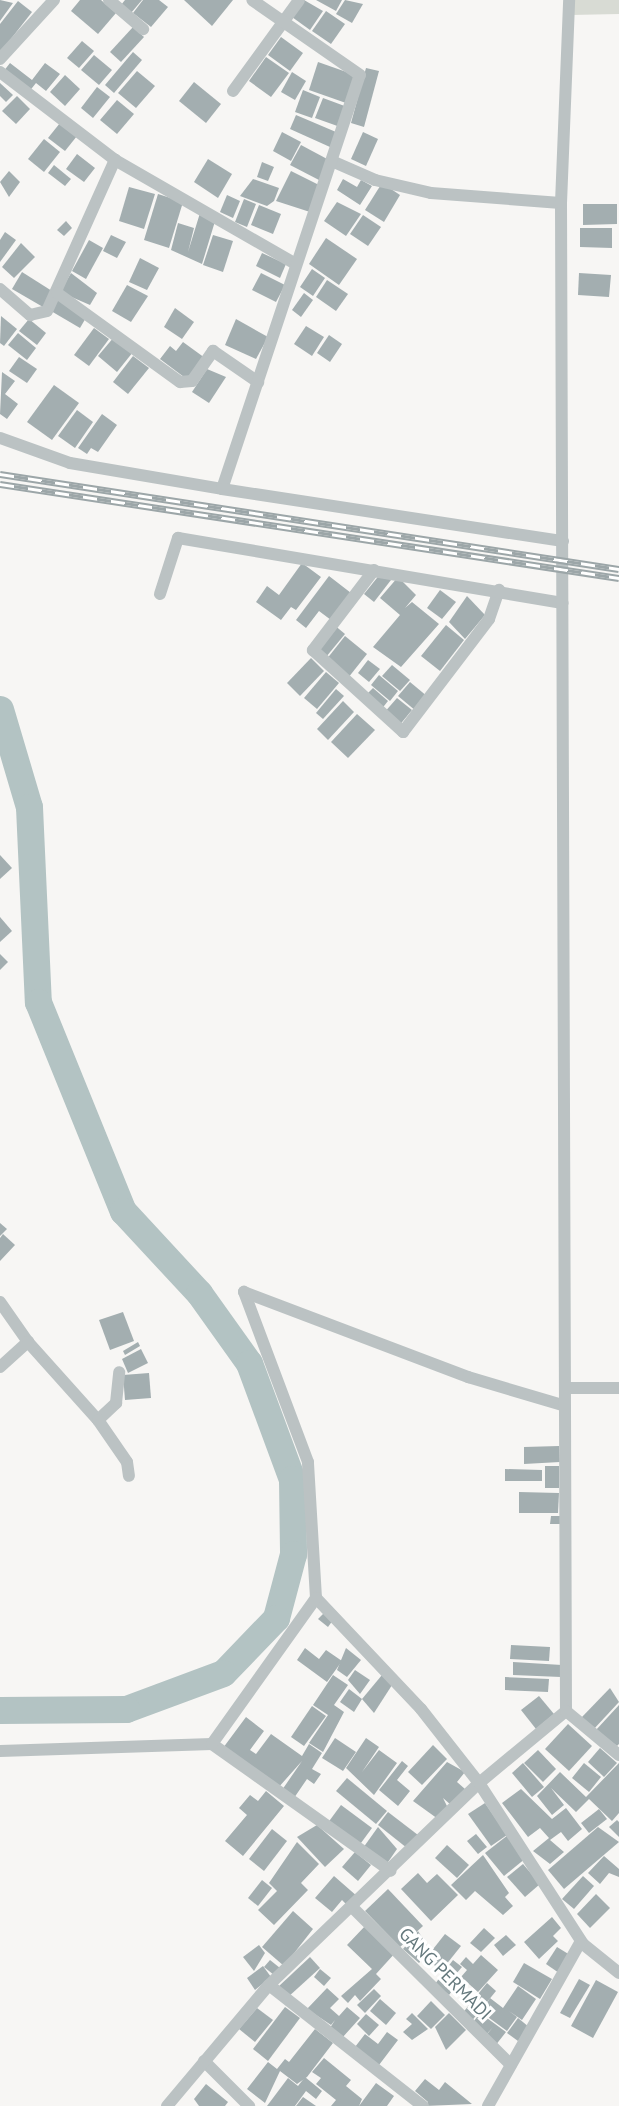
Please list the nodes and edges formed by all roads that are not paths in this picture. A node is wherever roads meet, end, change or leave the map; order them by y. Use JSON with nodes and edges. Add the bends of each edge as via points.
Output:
{"nodes":[{"id":1,"x":54,"y":0,"type":"edge"},
{"id":2,"x":109,"y":0,"type":"edge"},
{"id":3,"x":252,"y":0,"type":"edge"},
{"id":4,"x":299,"y":0,"type":"edge"},
{"id":5,"x":569,"y":0,"type":"edge"},
{"id":6,"x":284,"y":23,"type":"junction"},
{"id":7,"x":143,"y":29,"type":"dead end"},
{"id":8,"x":0,"y":59,"type":"edge"},
{"id":9,"x":0,"y":72,"type":"edge"},
{"id":10,"x":233,"y":91,"type":"dead end"},
{"id":11,"x":115,"y":160,"type":"junction"},
{"id":12,"x":334,"y":162,"type":"junction"},
{"id":13,"x":561,"y":203,"type":"junction"},
{"id":14,"x":294,"y":263,"type":"junction"},
{"id":15,"x":0,"y":289,"type":"edge"},
{"id":16,"x":57,"y":293,"type":"junction"},
{"id":17,"x":258,"y":382,"type":"junction"},
{"id":18,"x":0,"y":438,"type":"edge"},
{"id":19,"x":222,"y":489,"type":"junction"},
{"id":20,"x":563,"y":541,"type":"junction"},
{"id":21,"x":374,"y":570,"type":"junction"},
{"id":22,"x":499,"y":590,"type":"junction"},
{"id":23,"x":160,"y":594,"type":"dead end"},
{"id":24,"x":563,"y":603,"type":"junction"},
{"id":25,"x":0,"y":1302,"type":"edge"},
{"id":26,"x":28,"y":1342,"type":"junction"},
{"id":27,"x":0,"y":1367,"type":"edge"},
{"id":28,"x":120,"y":1372,"type":"dead end"},
{"id":29,"x":565,"y":1388,"type":"junction"},
{"id":30,"x":619,"y":1388,"type":"edge"},
{"id":31,"x":566,"y":1406,"type":"junction"},
{"id":32,"x":98,"y":1420,"type":"junction"},
{"id":33,"x":129,"y":1476,"type":"dead end"},
{"id":34,"x":316,"y":1598,"type":"junction"},
{"id":35,"x":566,"y":1711,"type":"junction"},
{"id":36,"x":212,"y":1744,"type":"junction"},
{"id":37,"x":0,"y":1751,"type":"edge"},
{"id":38,"x":619,"y":1755,"type":"edge"},
{"id":39,"x":479,"y":1783,"type":"junction"},
{"id":40,"x":391,"y":1871,"type":"junction"},
{"id":41,"x":354,"y":1909,"type":"junction"},
{"id":42,"x":585,"y":1945,"type":"junction"},
{"id":43,"x":619,"y":1973,"type":"edge"},
{"id":44,"x":269,"y":1985,"type":"junction"},
{"id":45,"x":204,"y":2061,"type":"junction"},
{"id":46,"x":511,"y":2066,"type":"junction"},
{"id":47,"x":167,"y":2106,"type":"edge"},
{"id":48,"x":249,"y":2106,"type":"edge"},
{"id":49,"x":423,"y":2106,"type":"edge"},
{"id":50,"x":488,"y":2106,"type":"edge"}],
"edges":[{"from":1,"to":8,"type":"street"},
{"from":2,"to":7,"type":"street"},
{"from":3,"to":6,"type":"street"},
{"from":4,"to":6,"type":"street"},
{"from":5,"to":13,"type":"street"},
{"from":6,"to":10,"type":"street"},
{"from":6,"to":12,"type":"street","via":[[360,75]]},
{"from":9,"to":11,"type":"street"},
{"from":11,"to":14,"type":"street"},
{"from":11,"to":16,"type":"street"},
{"from":12,"to":13,"type":"street","via":[[375,180],[431,193]]},
{"from":12,"to":14,"type":"street"},
{"from":13,"to":20,"type":"street"},
{"from":14,"to":17,"type":"street"},
{"from":15,"to":16,"type":"street","via":[[38,317]]},
{"from":16,"to":17,"type":"street","via":[[180,382],[192,381],[213,351]]},
{"from":17,"to":19,"type":"street"},
{"from":18,"to":19,"type":"street","via":[[70,463]]},
{"from":19,"to":20,"type":"street"},
{"from":20,"to":24,"type":"street"},
{"from":21,"to":22,"type":"street"},
{"from":21,"to":22,"type":"street","via":[[313,650],[403,732],[489,619]]},
{"from":21,"to":23,"type":"street","via":[[235,546],[174,542]]},
{"from":22,"to":24,"type":"street"},
{"from":24,"to":29,"type":"street"},
{"from":25,"to":26,"type":"street"},
{"from":26,"to":27,"type":"street"},
{"from":26,"to":32,"type":"street"},
{"from":28,"to":32,"type":"street","via":[[116,1403]]},
{"from":29,"to":30,"type":"street"},
{"from":29,"to":31,"type":"street"},
{"from":31,"to":34,"type":"street","via":[[468,1377],[244,1292],[308,1462]]},
{"from":31,"to":35,"type":"street"},
{"from":32,"to":33,"type":"street","via":[[127,1462]]},
{"from":34,"to":36,"type":"street"},
{"from":34,"to":39,"type":"street","via":[[422,1709]]},
{"from":35,"to":38,"type":"street"},
{"from":35,"to":39,"type":"street"},
{"from":36,"to":37,"type":"street"},
{"from":36,"to":40,"type":"street"},
{"from":39,"to":40,"type":"street"},
{"from":39,"to":42,"type":"street"},
{"from":40,"to":41,"type":"street"},
{"from":41,"to":44,"type":"street"},
{"from":41,"to":46,"type":"street","name":"GANG PERMADI"},
{"from":42,"to":43,"type":"street"},
{"from":42,"to":46,"type":"street"},
{"from":44,"to":45,"type":"street"},
{"from":44,"to":49,"type":"street"},
{"from":45,"to":47,"type":"street"},
{"from":45,"to":48,"type":"street"},
{"from":46,"to":50,"type":"street"}]}
